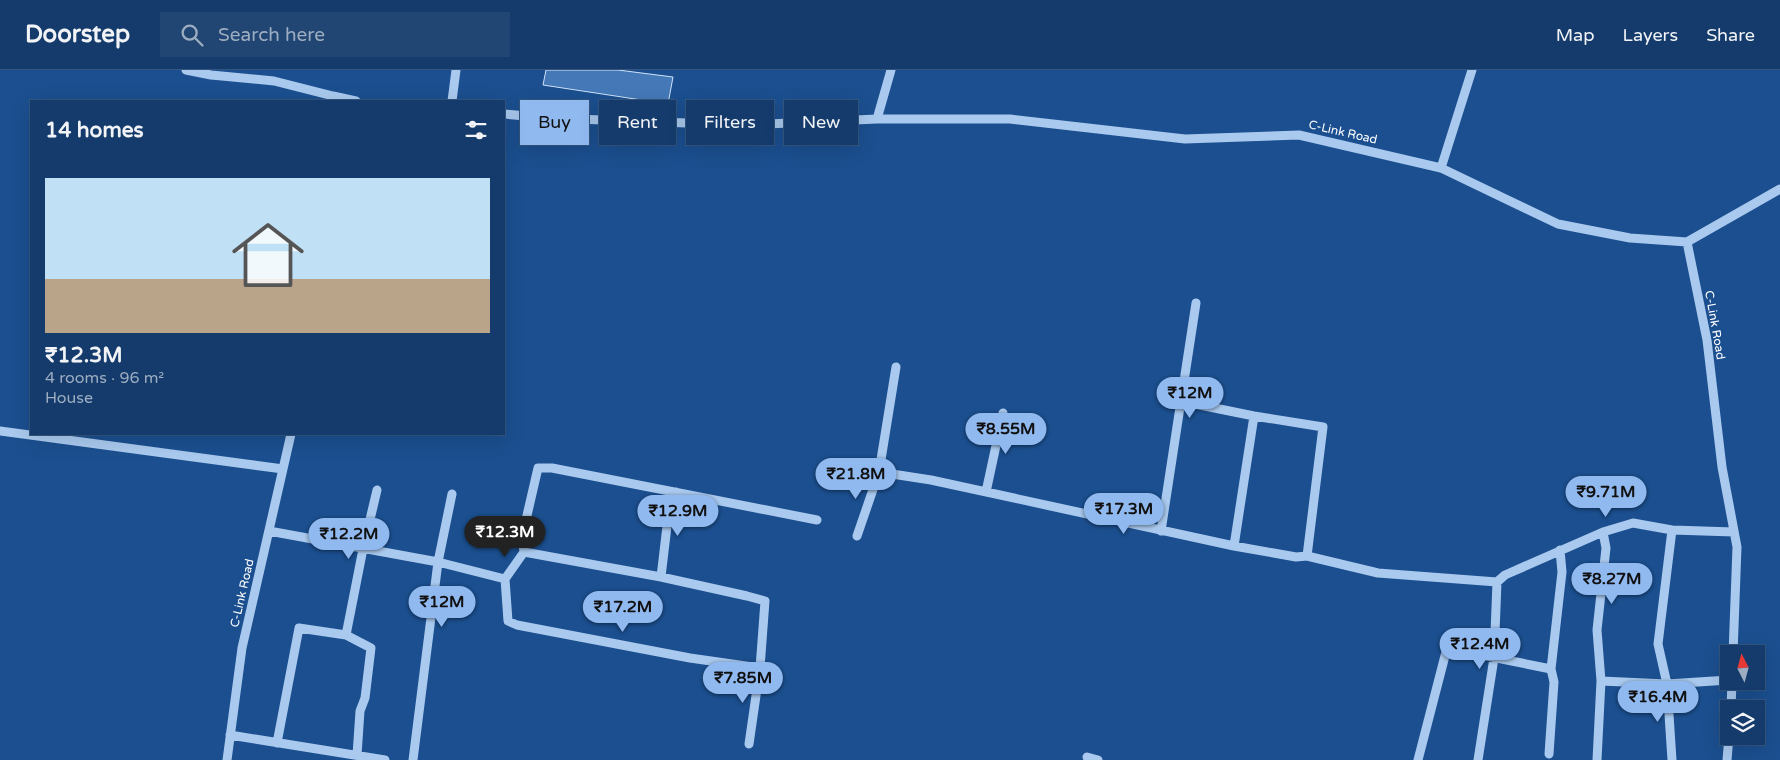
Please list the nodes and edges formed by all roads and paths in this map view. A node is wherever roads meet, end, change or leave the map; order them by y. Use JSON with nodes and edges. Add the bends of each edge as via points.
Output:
{"nodes":[{"id":1,"x":186,"y":70,"type":"edge"},
{"id":2,"x":456,"y":70,"type":"edge"},
{"id":3,"x":891,"y":70,"type":"edge"},
{"id":4,"x":1472,"y":70,"type":"edge"},
{"id":5,"x":333,"y":99,"type":"edge"},
{"id":6,"x":452,"y":100,"type":"edge"},
{"id":7,"x":505,"y":114,"type":"edge"},
{"id":8,"x":877,"y":119,"type":"junction"},
{"id":9,"x":1441,"y":168,"type":"junction"},
{"id":10,"x":1780,"y":189,"type":"edge"},
{"id":11,"x":1687,"y":242,"type":"junction"},
{"id":12,"x":1196,"y":303,"type":"dead end"},
{"id":13,"x":896,"y":367,"type":"dead end"},
{"id":14,"x":1180,"y":402,"type":"junction"},
{"id":15,"x":1003,"y":413,"type":"dead end"},
{"id":16,"x":1254,"y":416,"type":"junction"},
{"id":17,"x":0,"y":431,"type":"edge"},
{"id":18,"x":291,"y":435,"type":"edge"},
{"id":19,"x":283,"y":469,"type":"junction"},
{"id":20,"x":879,"y":472,"type":"junction"},
{"id":21,"x":377,"y":490,"type":"dead end"},
{"id":22,"x":676,"y":492,"type":"junction"},
{"id":23,"x":986,"y":492,"type":"junction"},
{"id":24,"x":452,"y":494,"type":"dead end"},
{"id":25,"x":817,"y":520,"type":"dead end"},
{"id":26,"x":1672,"y":530,"type":"junction"},
{"id":27,"x":269,"y":531,"type":"junction"},
{"id":28,"x":1161,"y":531,"type":"junction"},
{"id":29,"x":1603,"y":532,"type":"junction"},
{"id":30,"x":1734,"y":532,"type":"junction"},
{"id":31,"x":857,"y":536,"type":"dead end"},
{"id":32,"x":1234,"y":546,"type":"junction"},
{"id":33,"x":363,"y":549,"type":"junction"},
{"id":34,"x":1560,"y":550,"type":"junction"},
{"id":35,"x":524,"y":552,"type":"junction"},
{"id":36,"x":1307,"y":556,"type":"junction"},
{"id":37,"x":438,"y":562,"type":"junction"},
{"id":38,"x":661,"y":577,"type":"junction"},
{"id":39,"x":505,"y":579,"type":"junction"},
{"id":40,"x":1497,"y":582,"type":"junction"},
{"id":41,"x":346,"y":635,"type":"junction"},
{"id":42,"x":1733,"y":645,"type":"edge"},
{"id":43,"x":1494,"y":658,"type":"junction"},
{"id":44,"x":760,"y":668,"type":"junction"},
{"id":45,"x":1551,"y":669,"type":"junction"},
{"id":46,"x":1602,"y":681,"type":"junction"},
{"id":47,"x":1720,"y":681,"type":"edge"},
{"id":48,"x":1667,"y":684,"type":"junction"},
{"id":49,"x":230,"y":735,"type":"junction"},
{"id":50,"x":276,"y":743,"type":"junction"},
{"id":51,"x":749,"y":744,"type":"dead end"},
{"id":52,"x":1728,"y":745,"type":"edge"},
{"id":53,"x":1549,"y":754,"type":"dead end"},
{"id":54,"x":357,"y":755,"type":"junction"},
{"id":55,"x":1087,"y":757,"type":"dead end"},
{"id":56,"x":227,"y":760,"type":"edge"},
{"id":57,"x":385,"y":760,"type":"edge"},
{"id":58,"x":413,"y":760,"type":"edge"},
{"id":59,"x":1098,"y":760,"type":"edge"},
{"id":60,"x":1418,"y":760,"type":"edge"},
{"id":61,"x":1478,"y":760,"type":"edge"},
{"id":62,"x":1598,"y":760,"type":"edge"},
{"id":63,"x":1672,"y":760,"type":"edge"},
{"id":64,"x":1727,"y":760,"type":"edge"}],
"edges":[{"from":1,"to":5,"type":"street","via":[[274,82]]},
{"from":2,"to":6,"type":"street"},
{"from":3,"to":8,"type":"street"},
{"from":4,"to":9,"type":"street"},
{"from":7,"to":8,"type":"street","name":"C-Link Road","via":[[742,126]]},
{"from":8,"to":9,"type":"street","name":"C-Link Road","via":[[1010,119],[1185,139],[1299,135]]},
{"from":9,"to":11,"type":"street","name":"C-Link Road","via":[[1558,224],[1630,238]]},
{"from":10,"to":11,"type":"street"},
{"from":11,"to":30,"type":"street","name":"C-Link Road","via":[[1707,340],[1722,467]]},
{"from":12,"to":14,"type":"street"},
{"from":13,"to":20,"type":"street"},
{"from":14,"to":16,"type":"street"},
{"from":14,"to":28,"type":"street"},
{"from":15,"to":23,"type":"street"},
{"from":16,"to":32,"type":"street"},
{"from":16,"to":36,"type":"street","via":[[1324,426]]},
{"from":17,"to":19,"type":"street"},
{"from":18,"to":19,"type":"street","name":"C-Link Road"},
{"from":19,"to":27,"type":"street","name":"C-Link Road"},
{"from":20,"to":23,"type":"street"},
{"from":20,"to":31,"type":"street"},
{"from":21,"to":33,"type":"street"},
{"from":22,"to":25,"type":"street"},
{"from":22,"to":35,"type":"street","via":[[538,468],[522,537]]},
{"from":22,"to":38,"type":"street","via":[[669,509]]},
{"from":23,"to":28,"type":"street"},
{"from":24,"to":37,"type":"street"},
{"from":26,"to":29,"type":"street","via":[[1633,523]]},
{"from":26,"to":30,"type":"street"},
{"from":26,"to":48,"type":"street","via":[[1658,644]]},
{"from":27,"to":33,"type":"street"},
{"from":27,"to":49,"type":"street","name":"C-Link Road","via":[[242,648]]},
{"from":28,"to":32,"type":"street"},
{"from":29,"to":34,"type":"street"},
{"from":29,"to":46,"type":"street","via":[[1606,548],[1597,630]]},
{"from":30,"to":42,"type":"street","name":"C-Link Road","via":[[1737,547]]},
{"from":32,"to":36,"type":"street"},
{"from":33,"to":37,"type":"street"},
{"from":33,"to":41,"type":"street"},
{"from":34,"to":40,"type":"street","via":[[1505,575]]},
{"from":34,"to":45,"type":"street","via":[[1562,572]]},
{"from":35,"to":38,"type":"street"},
{"from":35,"to":39,"type":"street"},
{"from":36,"to":40,"type":"street","via":[[1378,573]]},
{"from":37,"to":39,"type":"street"},
{"from":37,"to":58,"type":"street"},
{"from":38,"to":44,"type":"street","via":[[765,601]]},
{"from":39,"to":44,"type":"street","via":[[508,621],[517,625]]},
{"from":40,"to":43,"type":"street"},
{"from":41,"to":50,"type":"street","via":[[300,628]]},
{"from":41,"to":54,"type":"street","via":[[371,648],[365,698],[360,711]]},
{"from":43,"to":45,"type":"street"},
{"from":43,"to":60,"type":"street","via":[[1447,648]]},
{"from":43,"to":61,"type":"street"},
{"from":44,"to":51,"type":"street"},
{"from":45,"to":53,"type":"street","via":[[1554,682]]},
{"from":46,"to":48,"type":"street"},
{"from":46,"to":62,"type":"street"},
{"from":47,"to":48,"type":"street"},
{"from":48,"to":63,"type":"street"},
{"from":49,"to":50,"type":"street"},
{"from":49,"to":56,"type":"street","name":"C-Link Road"},
{"from":50,"to":54,"type":"street"},
{"from":52,"to":64,"type":"street"},
{"from":54,"to":57,"type":"street"},
{"from":55,"to":59,"type":"street"}]}
